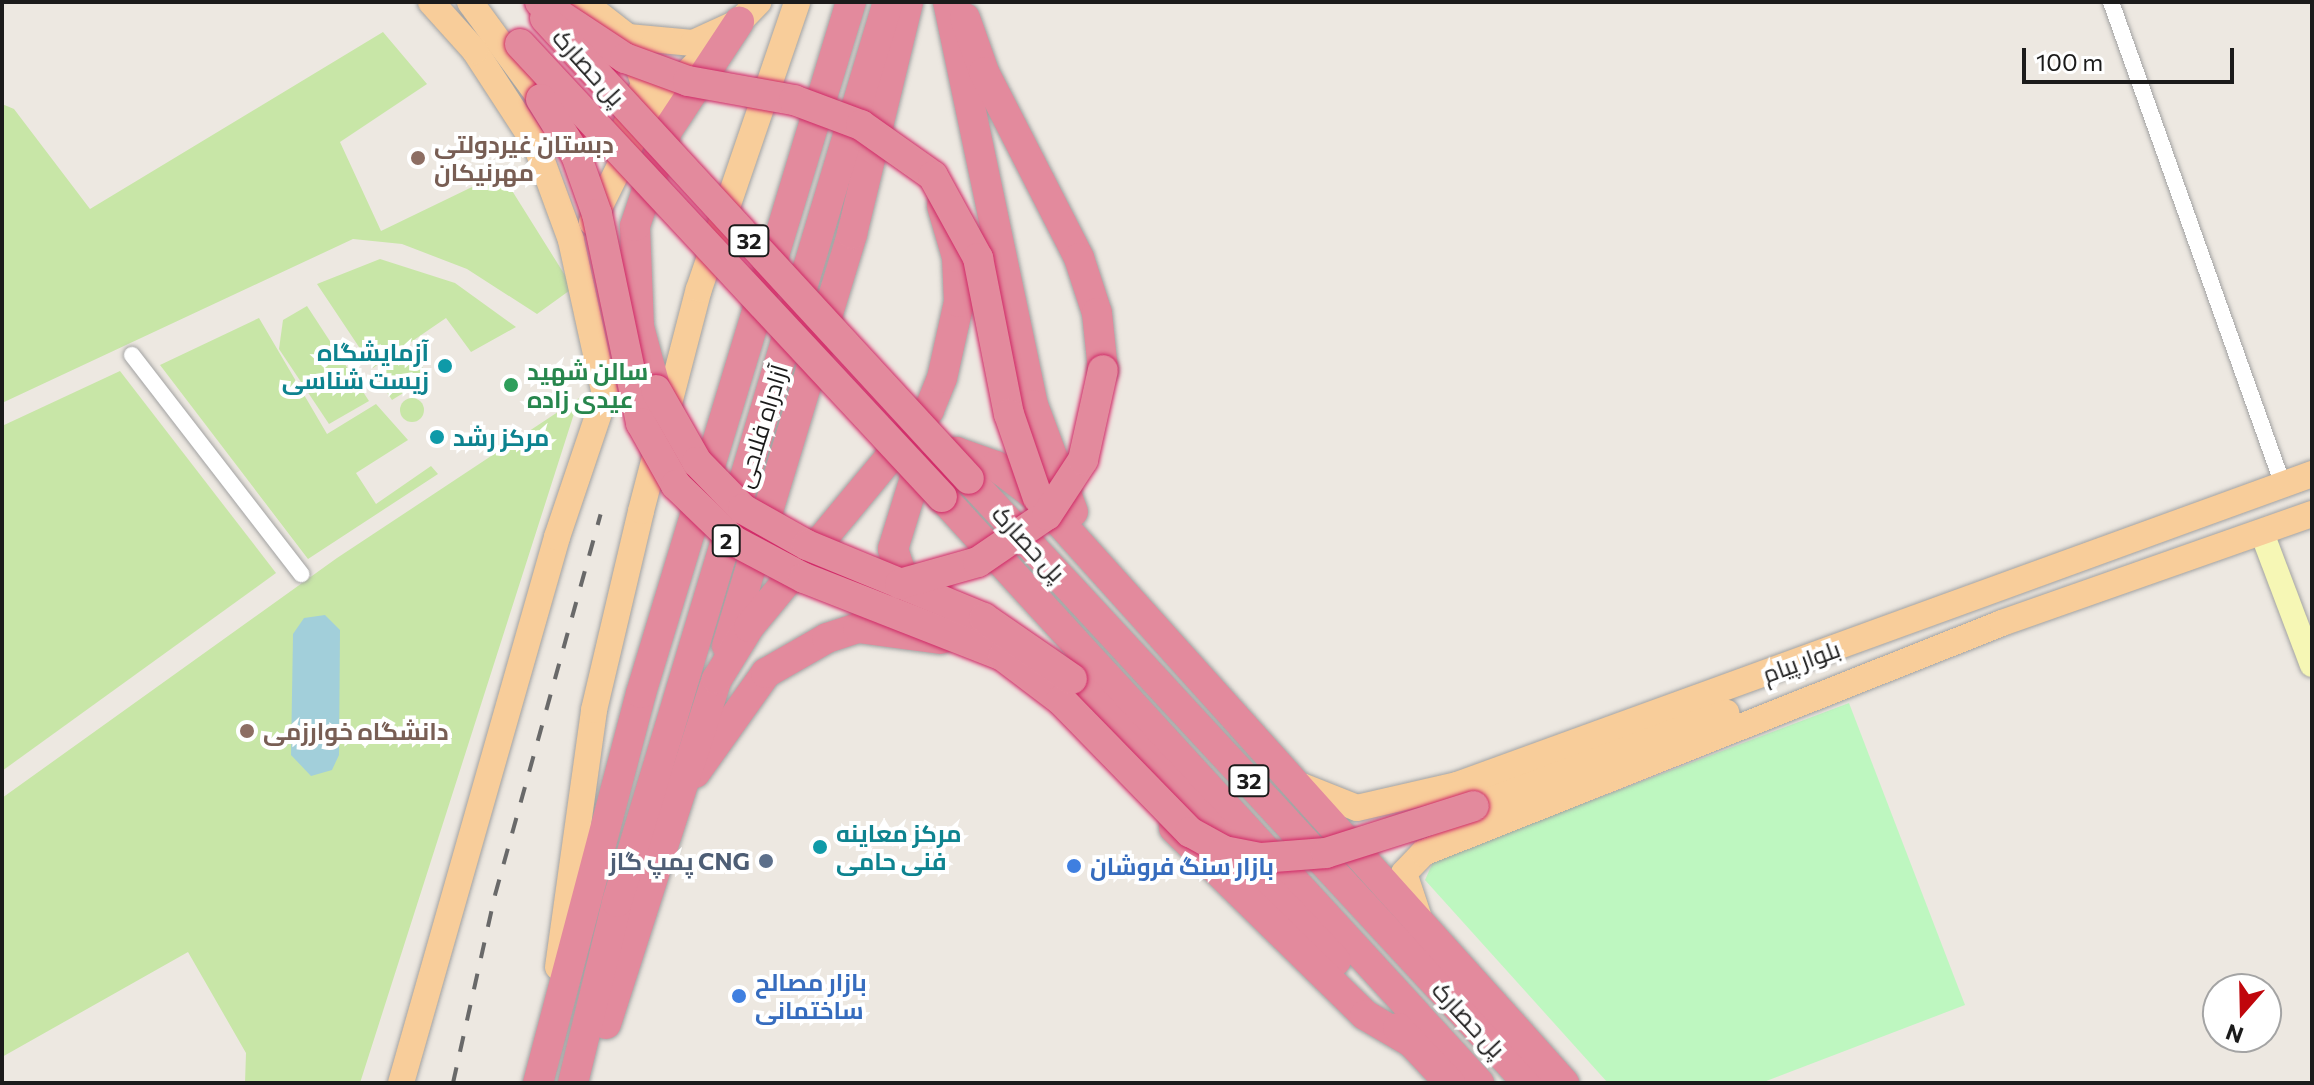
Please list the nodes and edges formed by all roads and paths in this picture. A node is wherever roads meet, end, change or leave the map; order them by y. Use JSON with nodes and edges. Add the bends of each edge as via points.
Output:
{"nodes":[{"id":1,"x":431,"y":2,"type":"edge"},
{"id":2,"x":470,"y":2,"type":"edge"},
{"id":3,"x":481,"y":2,"type":"edge"},
{"id":4,"x":530,"y":2,"type":"edge"},
{"id":5,"x":540,"y":2,"type":"edge"},
{"id":6,"x":583,"y":2,"type":"edge"},
{"id":7,"x":797,"y":2,"type":"edge"},
{"id":8,"x":851,"y":2,"type":"edge"},
{"id":9,"x":888,"y":2,"type":"edge"},
{"id":10,"x":908,"y":2,"type":"edge"},
{"id":11,"x":948,"y":2,"type":"edge"},
{"id":12,"x":962,"y":2,"type":"edge"},
{"id":13,"x":2111,"y":2,"type":"edge"},
{"id":14,"x":749,"y":12,"type":"edge"},
{"id":15,"x":628,"y":37,"type":"junction"},
{"id":16,"x":520,"y":44,"type":"joint"},
{"id":17,"x":531,"y":107,"type":"junction"},
{"id":18,"x":933,"y":176,"type":"junction"},
{"id":19,"x":579,"y":273,"type":"junction"},
{"id":20,"x":132,"y":355,"type":"dead end"},
{"id":21,"x":2312,"y":474,"type":"edge"},
{"id":22,"x":2283,"y":485,"type":"junction"},
{"id":23,"x":1038,"y":498,"type":"junction"},
{"id":24,"x":2312,"y":514,"type":"edge"},
{"id":25,"x":2262,"y":533,"type":"junction"},
{"id":26,"x":301,"y":574,"type":"dead end"},
{"id":27,"x":826,"y":586,"type":"junction"},
{"id":28,"x":1137,"y":614,"type":"junction"},
{"id":29,"x":2305,"y":623,"type":"edge"},
{"id":30,"x":943,"y":640,"type":"junction"},
{"id":31,"x":2312,"y":665,"type":"edge"},
{"id":32,"x":717,"y":679,"type":"junction"},
{"id":33,"x":1289,"y":777,"type":"junction"},
{"id":34,"x":1396,"y":800,"type":"junction"},
{"id":35,"x":674,"y":804,"type":"junction"},
{"id":36,"x":1467,"y":808,"type":"junction"},
{"id":37,"x":1423,"y":853,"type":"junction"},
{"id":38,"x":1422,"y":922,"type":"junction"},
{"id":39,"x":550,"y":1025,"type":"junction"},
{"id":40,"x":1411,"y":1042,"type":"junction"},
{"id":41,"x":401,"y":1083,"type":"edge"},
{"id":42,"x":538,"y":1083,"type":"edge"},
{"id":43,"x":573,"y":1083,"type":"edge"},
{"id":44,"x":587,"y":1083,"type":"edge"},
{"id":45,"x":1450,"y":1083,"type":"edge"},
{"id":46,"x":1479,"y":1083,"type":"edge"},
{"id":47,"x":1528,"y":1083,"type":"edge"},
{"id":48,"x":1564,"y":1083,"type":"edge"}],
"edges":[{"from":1,"to":17,"type":"main road"},
{"from":2,"to":17,"type":"main road"},
{"from":3,"to":16,"type":"main road","number":"32"},
{"from":4,"to":47,"type":"highway","name":"پل حصارک","number":"32","bridge":true},
{"from":5,"to":18,"type":"highway","bridge":true,"via":[[636,63],[688,81],[794,100],[861,125]]},
{"from":6,"to":15,"type":"main road"},
{"from":7,"to":39,"type":"main road","via":[[699,289],[634,541],[594,710]]},
{"from":8,"to":39,"type":"highway","name":"آزادراه فلاحی","number":"2","via":[[641,693]]},
{"from":9,"to":43,"type":"highway","name":"آزادراه فلاحی","number":"2","via":[[617,902]]},
{"from":10,"to":32,"type":"highway","via":[[852,234]]},
{"from":11,"to":28,"type":"highway","via":[[1045,451]]},
{"from":12,"to":27,"type":"highway","bridge":true,"via":[[984,72],[1079,258],[1097,313],[1103,370],[1083,460],[1034,526],[978,562],[927,579]]},
{"from":13,"to":22,"type":"street"},
{"from":14,"to":15,"type":"main road","via":[[693,43]]},
{"from":14,"to":19,"type":"main road","via":[[663,91],[629,138],[593,221]]},
{"from":14,"to":40,"type":"highway","bridge":true,"via":[[667,131],[635,226],[639,327],[656,390],[697,462],[743,509],[807,545],[984,618],[1072,679]]},
{"from":15,"to":17,"type":"main road","via":[[644,84],[622,134],[588,146]]},
{"from":16,"to":46,"type":"highway","name":"پل حصارک","number":"32","bridge":true},
{"from":17,"to":19,"type":"main road"},
{"from":17,"to":27,"type":"highway","bridge":true,"via":[[576,155],[594,204],[627,380],[654,450],[714,525],[756,555]]},
{"from":18,"to":23,"type":"highway","bridge":true,"via":[[978,258],[1009,414]]},
{"from":18,"to":32,"type":"highway","via":[[957,257],[959,302],[954,346],[929,410],[797,566]]},
{"from":19,"to":41,"type":"main road","via":[[605,395]]},
{"from":20,"to":26,"type":"street"},
{"from":21,"to":22,"type":"main road","name":"بلوار پیام"},
{"from":22,"to":36,"type":"main road","name":"بلوار پیام"},
{"from":23,"to":28,"type":"highway"},
{"from":23,"to":30,"type":"highway","via":[[996,466],[956,452],[915,478],[896,522],[897,577]]},
{"from":24,"to":25,"type":"main road"},
{"from":25,"to":29,"type":"street"},
{"from":25,"to":36,"type":"main road","via":[[2002,623],[1919,642]]},
{"from":27,"to":36,"type":"highway","bridge":true,"via":[[952,631],[1025,670],[1190,832],[1224,851],[1272,858],[1335,852]]},
{"from":28,"to":33,"type":"highway"},
{"from":29,"to":31,"type":"street"},
{"from":30,"to":35,"type":"highway","via":[[858,628],[766,673]]},
{"from":30,"to":40,"type":"highway","via":[[1018,678],[1365,1015]]},
{"from":32,"to":35,"type":"highway"},
{"from":33,"to":34,"type":"main road","name":"بلوار پیام","via":[[1340,806]]},
{"from":33,"to":38,"type":"highway"},
{"from":34,"to":36,"type":"main road","name":"بلوار پیام"},
{"from":34,"to":37,"type":"main road","via":[[1424,819]]},
{"from":35,"to":44,"type":"highway"},
{"from":36,"to":37,"type":"main road","name":"بلوار پیام"},
{"from":37,"to":38,"type":"main road","via":[[1404,885]]},
{"from":38,"to":48,"type":"highway"},
{"from":39,"to":42,"type":"highway","name":"آزادراه فلاحی","number":"2"},
{"from":40,"to":45,"type":"highway"}]}
